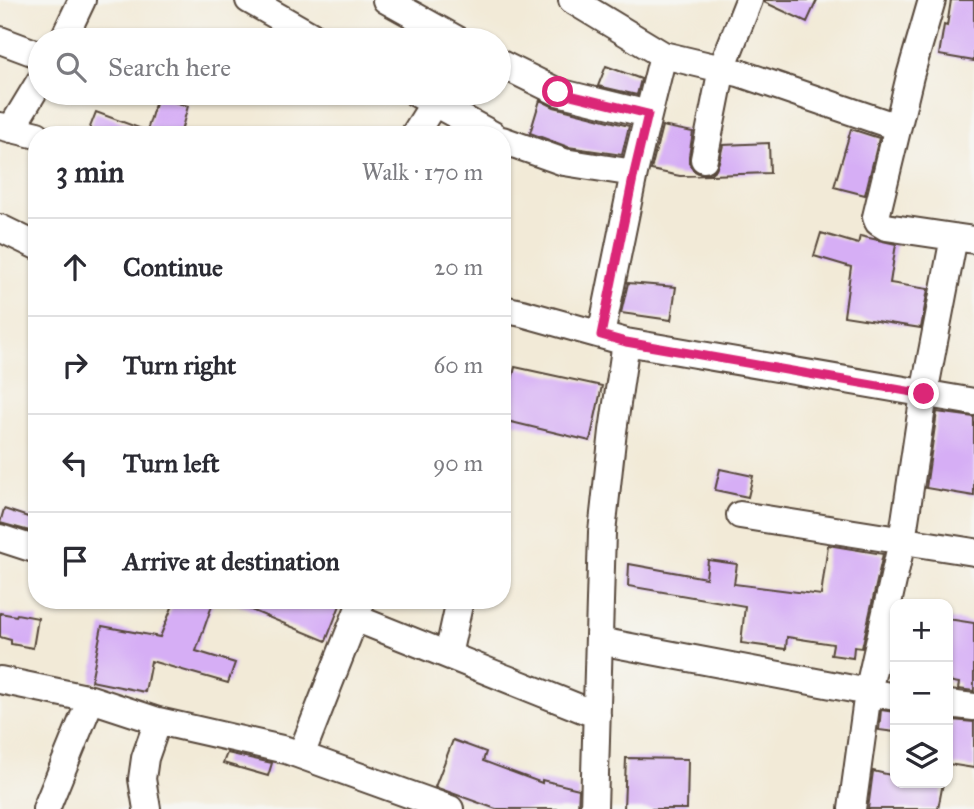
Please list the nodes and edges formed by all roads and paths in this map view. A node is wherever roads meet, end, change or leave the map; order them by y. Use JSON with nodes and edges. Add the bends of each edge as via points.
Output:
{"nodes":[{"id":1,"x":82,"y":0,"type":"edge"},
{"id":2,"x":249,"y":0,"type":"edge"},
{"id":3,"x":386,"y":0,"type":"edge"},
{"id":4,"x":572,"y":0,"type":"edge"},
{"id":5,"x":750,"y":0,"type":"edge"},
{"id":6,"x":927,"y":2,"type":"edge"},
{"id":7,"x":69,"y":28,"type":"edge"},
{"id":8,"x":298,"y":28,"type":"edge"},
{"id":9,"x":436,"y":28,"type":"edge"},
{"id":10,"x":0,"y":40,"type":"edge"},
{"id":11,"x":28,"y":50,"type":"edge"},
{"id":12,"x":663,"y":55,"type":"junction"},
{"id":13,"x":722,"y":68,"type":"junction"},
{"id":14,"x":511,"y":69,"type":"edge"},
{"id":15,"x":28,"y":97,"type":"edge"},
{"id":16,"x":423,"y":105,"type":"edge"},
{"id":17,"x":438,"y":105,"type":"edge"},
{"id":18,"x":648,"y":114,"type":"junction"},
{"id":19,"x":417,"y":126,"type":"edge"},
{"id":20,"x":476,"y":126,"type":"edge"},
{"id":21,"x":897,"y":127,"type":"junction"},
{"id":22,"x":5,"y":128,"type":"edge"},
{"id":23,"x":28,"y":133,"type":"edge"},
{"id":24,"x":511,"y":142,"type":"edge"},
{"id":25,"x":704,"y":159,"type":"dead end"},
{"id":26,"x":634,"y":173,"type":"junction"},
{"id":27,"x":0,"y":228,"type":"edge"},
{"id":28,"x":964,"y":239,"type":"edge"},
{"id":29,"x":28,"y":242,"type":"edge"},
{"id":30,"x":511,"y":311,"type":"edge"},
{"id":31,"x":601,"y":335,"type":"junction"},
{"id":32,"x":626,"y":342,"type":"junction"},
{"id":33,"x":924,"y":394,"type":"junction"},
{"id":34,"x":974,"y":402,"type":"edge"},
{"id":35,"x":740,"y":515,"type":"dead end"},
{"id":36,"x":0,"y":538,"type":"edge"},
{"id":37,"x":902,"y":541,"type":"junction"},
{"id":38,"x":28,"y":547,"type":"edge"},
{"id":39,"x":974,"y":552,"type":"edge"},
{"id":40,"x":359,"y":609,"type":"edge"},
{"id":41,"x":458,"y":609,"type":"edge"},
{"id":42,"x":599,"y":641,"type":"junction"},
{"id":43,"x":448,"y":655,"type":"junction"},
{"id":44,"x":0,"y":680,"type":"edge"},
{"id":45,"x":868,"y":692,"type":"junction"},
{"id":46,"x":890,"y":696,"type":"edge"},
{"id":47,"x":91,"y":699,"type":"junction"},
{"id":48,"x":953,"y":705,"type":"edge"},
{"id":49,"x":974,"y":708,"type":"edge"},
{"id":50,"x":597,"y":715,"type":"junction"},
{"id":51,"x":158,"y":721,"type":"junction"},
{"id":52,"x":301,"y":755,"type":"junction"},
{"id":53,"x":419,"y":804,"type":"edge"},
{"id":54,"x":46,"y":809,"type":"edge"},
{"id":55,"x":147,"y":809,"type":"edge"},
{"id":56,"x":450,"y":809,"type":"edge"},
{"id":57,"x":594,"y":809,"type":"edge"},
{"id":58,"x":852,"y":809,"type":"edge"}],
"edges":[{"from":1,"to":7,"type":"street"},
{"from":2,"to":8,"type":"street"},
{"from":3,"to":9,"type":"street"},
{"from":4,"to":12,"type":"street"},
{"from":5,"to":13,"type":"street"},
{"from":6,"to":21,"type":"street"},
{"from":10,"to":11,"type":"street"},
{"from":12,"to":13,"type":"street"},
{"from":12,"to":18,"type":"street"},
{"from":13,"to":21,"type":"street"},
{"from":13,"to":25,"type":"street"},
{"from":14,"to":18,"type":"street","via":[[558,92]]},
{"from":15,"to":22,"type":"street"},
{"from":16,"to":19,"type":"street"},
{"from":17,"to":20,"type":"street"},
{"from":18,"to":26,"type":"street"},
{"from":21,"to":28,"type":"street","via":[[878,222]]},
{"from":22,"to":23,"type":"street"},
{"from":24,"to":26,"type":"street","via":[[564,162]]},
{"from":26,"to":31,"type":"street"},
{"from":27,"to":29,"type":"street"},
{"from":28,"to":33,"type":"street"},
{"from":30,"to":31,"type":"street"},
{"from":31,"to":32,"type":"street"},
{"from":32,"to":33,"type":"street"},
{"from":32,"to":42,"type":"street","via":[[602,532]]},
{"from":33,"to":34,"type":"street"},
{"from":33,"to":37,"type":"street"},
{"from":35,"to":37,"type":"street"},
{"from":36,"to":38,"type":"street"},
{"from":37,"to":39,"type":"street"},
{"from":37,"to":45,"type":"street"},
{"from":40,"to":43,"type":"street"},
{"from":40,"to":52,"type":"street"},
{"from":41,"to":43,"type":"street"},
{"from":42,"to":45,"type":"street"},
{"from":42,"to":50,"type":"street"},
{"from":43,"to":50,"type":"street"},
{"from":44,"to":47,"type":"street"},
{"from":45,"to":46,"type":"street"},
{"from":45,"to":58,"type":"street"},
{"from":47,"to":51,"type":"street"},
{"from":47,"to":54,"type":"street"},
{"from":48,"to":49,"type":"street"},
{"from":50,"to":57,"type":"street"},
{"from":51,"to":52,"type":"street"},
{"from":51,"to":55,"type":"street","via":[[142,779]]},
{"from":52,"to":53,"type":"street"},
{"from":53,"to":56,"type":"street"}]}
